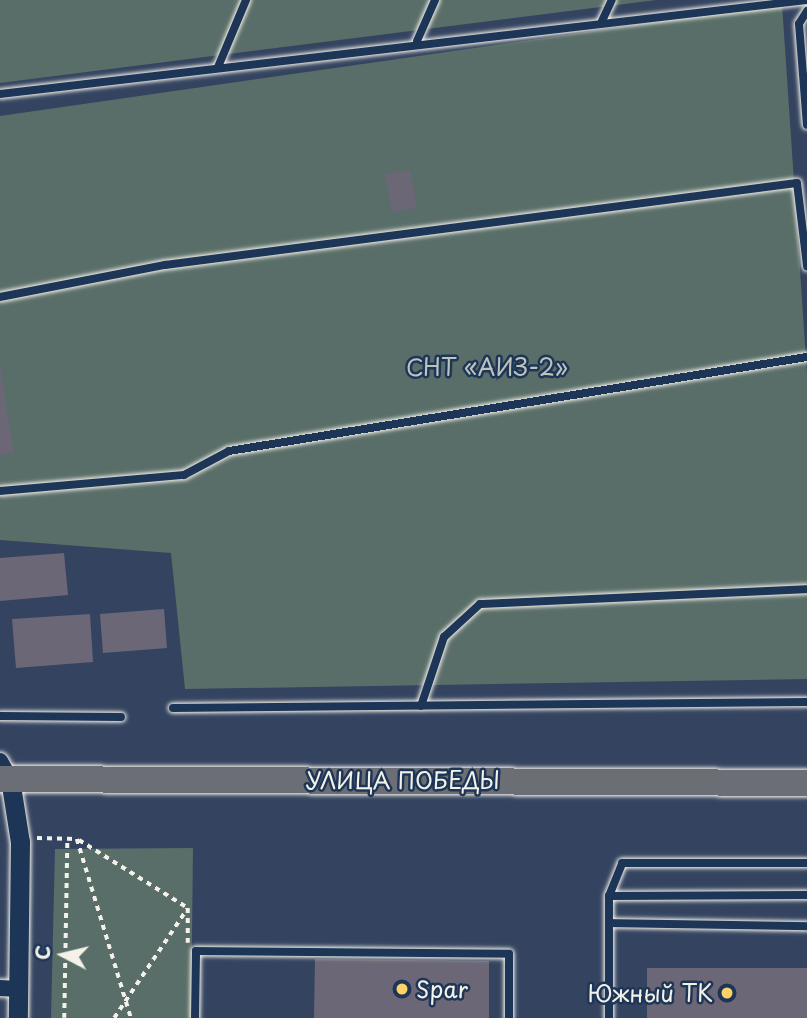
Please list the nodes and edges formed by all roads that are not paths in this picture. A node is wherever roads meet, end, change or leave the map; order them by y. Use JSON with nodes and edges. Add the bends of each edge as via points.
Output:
{"nodes":[{"id":1,"x":246,"y":0,"type":"edge"},
{"id":2,"x":435,"y":0,"type":"edge"},
{"id":3,"x":612,"y":0,"type":"edge"},
{"id":4,"x":807,"y":0,"type":"edge"},
{"id":5,"x":807,"y":11,"type":"edge"},
{"id":6,"x":602,"y":21,"type":"junction"},
{"id":7,"x":416,"y":41,"type":"junction"},
{"id":8,"x":218,"y":67,"type":"junction"},
{"id":9,"x":0,"y":94,"type":"edge"},
{"id":10,"x":807,"y":125,"type":"edge"},
{"id":11,"x":807,"y":266,"type":"edge"},
{"id":12,"x":0,"y":297,"type":"edge"},
{"id":13,"x":807,"y":357,"type":"edge"},
{"id":14,"x":0,"y":491,"type":"edge"},
{"id":15,"x":807,"y":589,"type":"edge"},
{"id":16,"x":807,"y":702,"type":"edge"},
{"id":17,"x":421,"y":706,"type":"junction"},
{"id":18,"x":173,"y":708,"type":"dead end"},
{"id":19,"x":0,"y":716,"type":"edge"},
{"id":20,"x":121,"y":717,"type":"dead end"},
{"id":21,"x":3,"y":773,"type":"edge"},
{"id":22,"x":807,"y":783,"type":"edge"},
{"id":23,"x":807,"y":863,"type":"edge"},
{"id":24,"x":807,"y":895,"type":"edge"},
{"id":25,"x":609,"y":896,"type":"junction"},
{"id":26,"x":609,"y":923,"type":"junction"},
{"id":27,"x":807,"y":926,"type":"edge"},
{"id":28,"x":9,"y":988,"type":"edge"},
{"id":29,"x":18,"y":1018,"type":"edge"},
{"id":30,"x":195,"y":1018,"type":"edge"},
{"id":31,"x":509,"y":1018,"type":"edge"},
{"id":32,"x":608,"y":1018,"type":"edge"}],
"edges":[{"from":1,"to":8,"type":"lane"},
{"from":2,"to":7,"type":"lane"},
{"from":3,"to":6,"type":"lane"},
{"from":4,"to":6,"type":"lane"},
{"from":5,"to":10,"type":"lane","via":[[799,24]]},
{"from":6,"to":7,"type":"lane"},
{"from":7,"to":8,"type":"lane"},
{"from":8,"to":9,"type":"lane"},
{"from":11,"to":12,"type":"lane","via":[[797,183],[165,265]]},
{"from":13,"to":14,"type":"lane","via":[[229,451],[184,475]]},
{"from":15,"to":17,"type":"lane","via":[[480,604],[444,637]]},
{"from":16,"to":17,"type":"lane"},
{"from":17,"to":18,"type":"lane"},
{"from":19,"to":20,"type":"lane"},
{"from":21,"to":22,"type":"highway","name":"УЛИЦА ПОБЕДЫ"},
{"from":21,"to":28,"type":"street","via":[[20,842]]},
{"from":23,"to":25,"type":"lane","via":[[622,863]]},
{"from":24,"to":25,"type":"lane"},
{"from":25,"to":26,"type":"lane"},
{"from":26,"to":27,"type":"lane"},
{"from":26,"to":32,"type":"lane"},
{"from":28,"to":29,"type":"street"},
{"from":30,"to":31,"type":"lane","via":[[196,951],[509,954]]}]}
